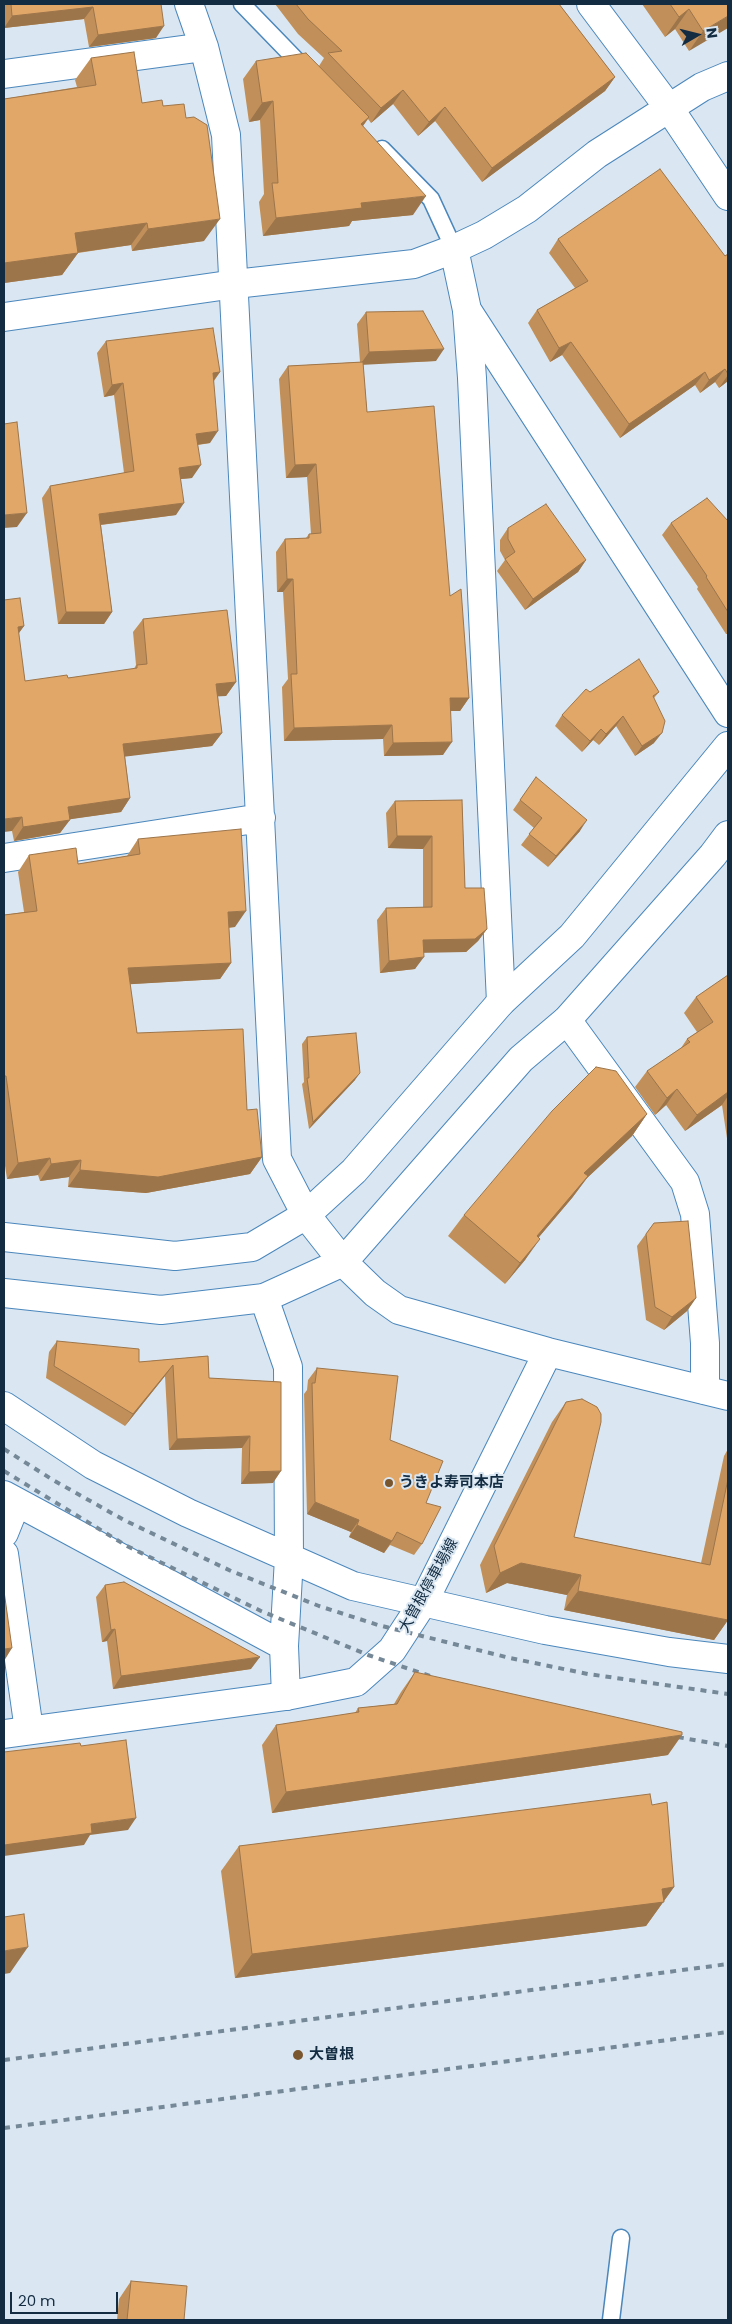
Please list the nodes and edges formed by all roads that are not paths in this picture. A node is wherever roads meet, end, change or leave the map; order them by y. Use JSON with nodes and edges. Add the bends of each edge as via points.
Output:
{"nodes":[{"id":1,"x":189,"y":4,"type":"edge"},
{"id":2,"x":242,"y":4,"type":"edge"},
{"id":3,"x":591,"y":4,"type":"edge"},
{"id":4,"x":204,"y":47,"type":"junction"},
{"id":5,"x":4,"y":74,"type":"edge"},
{"id":6,"x":728,"y":76,"type":"edge"},
{"id":7,"x":314,"y":79,"type":"edge"},
{"id":8,"x":669,"y":108,"type":"junction"},
{"id":9,"x":369,"y":135,"type":"edge"},
{"id":10,"x":728,"y":196,"type":"edge"},
{"id":11,"x":454,"y":249,"type":"junction"},
{"id":12,"x":235,"y":284,"type":"junction"},
{"id":13,"x":466,"y":310,"type":"junction"},
{"id":14,"x":4,"y":317,"type":"edge"},
{"id":15,"x":728,"y":713,"type":"edge"},
{"id":16,"x":728,"y":746,"type":"edge"},
{"id":17,"x":261,"y":818,"type":"junction"},
{"id":18,"x":728,"y":835,"type":"edge"},
{"id":19,"x":4,"y":858,"type":"edge"},
{"id":20,"x":501,"y":1002,"type":"junction"},
{"id":21,"x":567,"y":1020,"type":"junction"},
{"id":22,"x":306,"y":1214,"type":"junction"},
{"id":23,"x":4,"y":1238,"type":"edge"},
{"id":24,"x":343,"y":1262,"type":"junction"},
{"id":25,"x":4,"y":1294,"type":"edge"},
{"id":26,"x":264,"y":1298,"type":"junction"},
{"id":27,"x":548,"y":1352,"type":"junction"},
{"id":28,"x":717,"y":1393,"type":"edge"},
{"id":29,"x":4,"y":1406,"type":"edge"},
{"id":30,"x":10,"y":1499,"type":"edge"},
{"id":31,"x":4,"y":1533,"type":"edge"},
{"id":32,"x":4,"y":1554,"type":"edge"},
{"id":33,"x":289,"y":1558,"type":"junction"},
{"id":34,"x":424,"y":1601,"type":"junction"},
{"id":35,"x":284,"y":1646,"type":"junction"},
{"id":36,"x":728,"y":1659,"type":"edge"},
{"id":37,"x":286,"y":1696,"type":"junction"},
{"id":38,"x":16,"y":1732,"type":"edge"},
{"id":39,"x":621,"y":2238,"type":"dead end"},
{"id":40,"x":611,"y":2320,"type":"edge"}],
"edges":[{"from":1,"to":4,"type":"street"},
{"from":2,"to":7,"type":"lane"},
{"from":3,"to":8,"type":"street"},
{"from":4,"to":5,"type":"street"},
{"from":4,"to":12,"type":"street","via":[[226,135]]},
{"from":6,"to":8,"type":"street","via":[[702,87]]},
{"from":8,"to":10,"type":"street"},
{"from":8,"to":11,"type":"street","via":[[597,154],[527,209],[484,236]]},
{"from":9,"to":11,"type":"lane","via":[[431,199]]},
{"from":11,"to":12,"type":"street","via":[[414,264]]},
{"from":11,"to":13,"type":"street"},
{"from":12,"to":14,"type":"street"},
{"from":12,"to":17,"type":"street"},
{"from":13,"to":15,"type":"street"},
{"from":13,"to":20,"type":"street","via":[[472,378]]},
{"from":16,"to":20,"type":"street","via":[[572,936]]},
{"from":17,"to":19,"type":"street"},
{"from":17,"to":22,"type":"street","via":[[277,1159]]},
{"from":18,"to":21,"type":"street"},
{"from":20,"to":22,"type":"street","via":[[354,1171]]},
{"from":21,"to":24,"type":"street","via":[[521,1059]]},
{"from":21,"to":28,"type":"street","via":[[685,1182],[695,1214],[705,1343]]},
{"from":22,"to":23,"type":"street","via":[[252,1247],[175,1256]]},
{"from":22,"to":24,"type":"street"},
{"from":24,"to":26,"type":"street"},
{"from":24,"to":27,"type":"street","via":[[375,1293],[399,1310]]},
{"from":25,"to":26,"type":"street","via":[[161,1310]]},
{"from":26,"to":33,"type":"street","via":[[288,1366]]},
{"from":27,"to":28,"type":"street"},
{"from":27,"to":34,"type":"street","name":"大曽根停車場線"},
{"from":29,"to":33,"type":"street","via":[[93,1465],[188,1513]]},
{"from":30,"to":31,"type":"street"},
{"from":30,"to":35,"type":"street"},
{"from":32,"to":38,"type":"street"},
{"from":33,"to":34,"type":"street","via":[[353,1586]]},
{"from":33,"to":35,"type":"street"},
{"from":34,"to":36,"type":"street","via":[[545,1630]]},
{"from":34,"to":37,"type":"street","name":"大曽根停車場線","via":[[392,1650],[356,1682]]},
{"from":35,"to":37,"type":"street"},
{"from":37,"to":38,"type":"street","name":"大曽根停車場線"},
{"from":39,"to":40,"type":"lane"}]}
